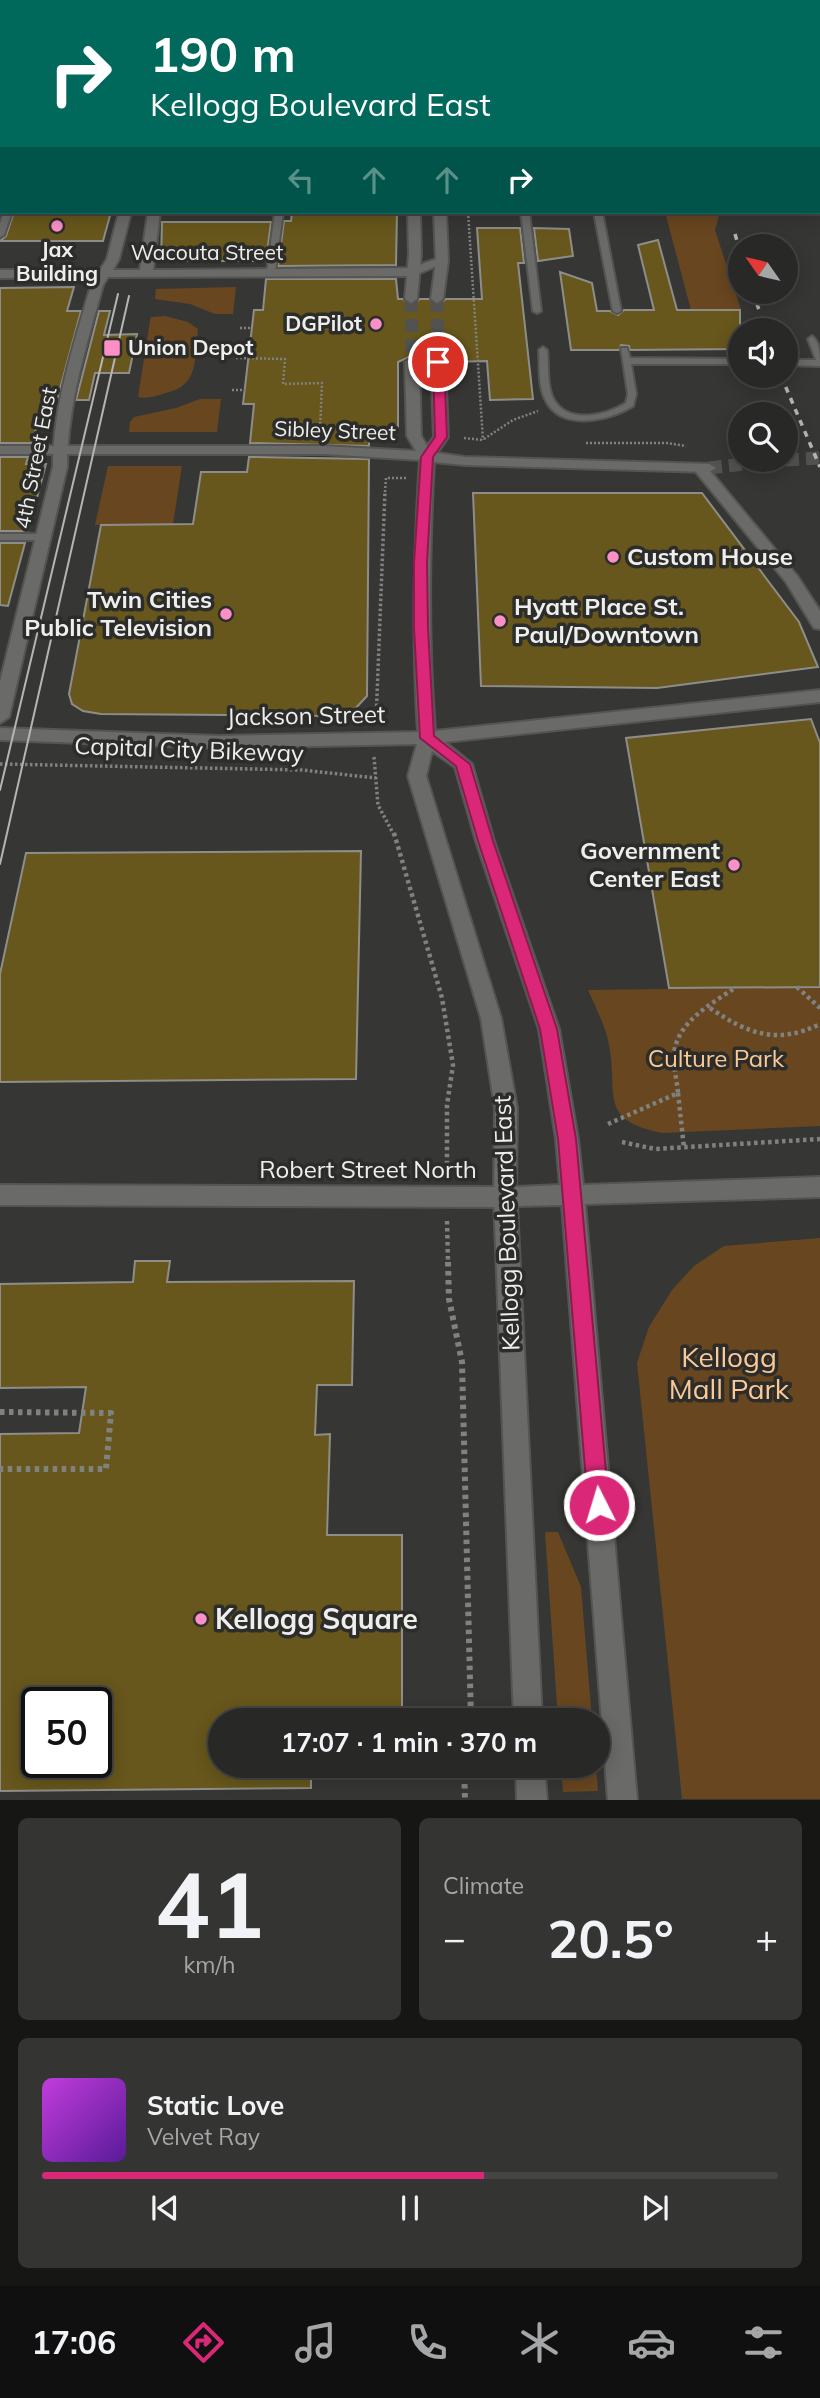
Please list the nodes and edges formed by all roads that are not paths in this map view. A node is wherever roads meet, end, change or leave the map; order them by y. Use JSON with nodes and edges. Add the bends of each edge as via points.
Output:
{"nodes":[{"id":1,"x":7,"y":214,"type":"edge"},
{"id":2,"x":124,"y":214,"type":"edge"},
{"id":3,"x":154,"y":214,"type":"edge"},
{"id":4,"x":279,"y":214,"type":"edge"},
{"id":5,"x":414,"y":214,"type":"edge"},
{"id":6,"x":439,"y":214,"type":"edge"},
{"id":7,"x":524,"y":214,"type":"edge"},
{"id":8,"x":598,"y":214,"type":"edge"},
{"id":9,"x":0,"y":235,"type":"edge"},
{"id":10,"x":442,"y":261,"type":"junction"},
{"id":11,"x":271,"y":272,"type":"junction"},
{"id":12,"x":414,"y":272,"type":"junction"},
{"id":13,"x":105,"y":273,"type":"junction"},
{"id":14,"x":146,"y":273,"type":"junction"},
{"id":15,"x":0,"y":274,"type":"edge"},
{"id":16,"x":411,"y":299,"type":"tunnel mouth"},
{"id":17,"x":437,"y":299,"type":"tunnel mouth"},
{"id":18,"x":617,"y":310,"type":"dead end"},
{"id":19,"x":537,"y":311,"type":"dead end"},
{"id":20,"x":812,"y":339,"type":"dead end"},
{"id":21,"x":542,"y":350,"type":"dead end"},
{"id":22,"x":625,"y":350,"type":"dead end"},
{"id":23,"x":627,"y":361,"type":"junction"},
{"id":24,"x":820,"y":361,"type":"edge"},
{"id":25,"x":412,"y":362,"type":"tunnel mouth"},
{"id":26,"x":438,"y":362,"type":"tunnel mouth"},
{"id":27,"x":728,"y":362,"type":"edge"},
{"id":28,"x":798,"y":362,"type":"edge"},
{"id":29,"x":0,"y":450,"type":"edge"},
{"id":30,"x":61,"y":451,"type":"junction"},
{"id":31,"x":427,"y":457,"type":"junction"},
{"id":32,"x":0,"y":537,"type":"edge"},
{"id":33,"x":43,"y":537,"type":"junction"},
{"id":34,"x":820,"y":624,"type":"edge"},
{"id":35,"x":820,"y":696,"type":"edge"},
{"id":36,"x":0,"y":717,"type":"edge"},
{"id":37,"x":0,"y":734,"type":"edge"},
{"id":38,"x":427,"y":738,"type":"junction"},
{"id":39,"x":820,"y":1187,"type":"edge"},
{"id":40,"x":572,"y":1194,"type":"junction"},
{"id":41,"x":0,"y":1195,"type":"edge"},
{"id":42,"x":505,"y":1197,"type":"junction"},
{"id":43,"x":527,"y":1708,"type":"edge"},
{"id":44,"x":530,"y":1778,"type":"edge"},
{"id":45,"x":531,"y":1800,"type":"edge"},
{"id":46,"x":624,"y":1800,"type":"edge"}],
"edges":[{"from":1,"to":9,"type":"lane"},
{"from":2,"to":13,"type":"main road","name":"4th Street East"},
{"from":3,"to":14,"type":"main road"},
{"from":4,"to":11,"type":"lane"},
{"from":5,"to":12,"type":"main road"},
{"from":6,"to":10,"type":"main road"},
{"from":7,"to":19,"type":"lane"},
{"from":8,"to":18,"type":"lane"},
{"from":10,"to":12,"type":"main road"},
{"from":10,"to":17,"type":"main road"},
{"from":11,"to":12,"type":"main road","name":"Wacouta Street"},
{"from":11,"to":14,"type":"main road","name":"Wacouta Street"},
{"from":12,"to":16,"type":"main road"},
{"from":13,"to":14,"type":"main road","name":"Wacouta Street"},
{"from":13,"to":15,"type":"main road","name":"Wacouta Street"},
{"from":13,"to":30,"type":"street","name":"4th Street East","via":[[97,285],[82,339],[60,433]]},
{"from":20,"to":24,"type":"lane"},
{"from":21,"to":23,"type":"lane","via":[[553,404],[584,417],[610,416],[630,404]]},
{"from":22,"to":23,"type":"lane"},
{"from":23,"to":27,"type":"lane"},
{"from":24,"to":28,"type":"lane"},
{"from":25,"to":31,"type":"main road","name":"Kellogg Boulevard East","via":[[414,436]]},
{"from":26,"to":31,"type":"main road","name":"Kellogg Boulevard East","via":[[441,437]]},
{"from":29,"to":30,"type":"main road","name":"Sibley Street"},
{"from":30,"to":31,"type":"main road","name":"Sibley Street","via":[[323,450]]},
{"from":30,"to":33,"type":"street","name":"4th Street East"},
{"from":31,"to":34,"type":"main road","name":"Sibley Street","via":[[705,469],[792,580]]},
{"from":31,"to":38,"type":"main road","name":"Kellogg Boulevard East","via":[[420,607]]},
{"from":32,"to":33,"type":"lane"},
{"from":33,"to":36,"type":"street","name":"4th Street East"},
{"from":35,"to":38,"type":"main road","name":"Jackson Street"},
{"from":37,"to":38,"type":"main road","name":"Jackson Street","via":[[260,742]]},
{"from":38,"to":40,"type":"main road","via":[[463,764],[549,1029]]},
{"from":38,"to":42,"type":"main road","name":"Kellogg Boulevard East","via":[[417,776],[491,1018],[506,1108]]},
{"from":39,"to":40,"type":"main road","name":"Robert Street North"},
{"from":40,"to":42,"type":"main road","name":"Robert Street North"},
{"from":40,"to":46,"type":"main road"},
{"from":41,"to":42,"type":"main road","name":"Robert Street North"},
{"from":42,"to":43,"type":"main road","name":"Kellogg Boulevard East"},
{"from":44,"to":45,"type":"main road"}]}
